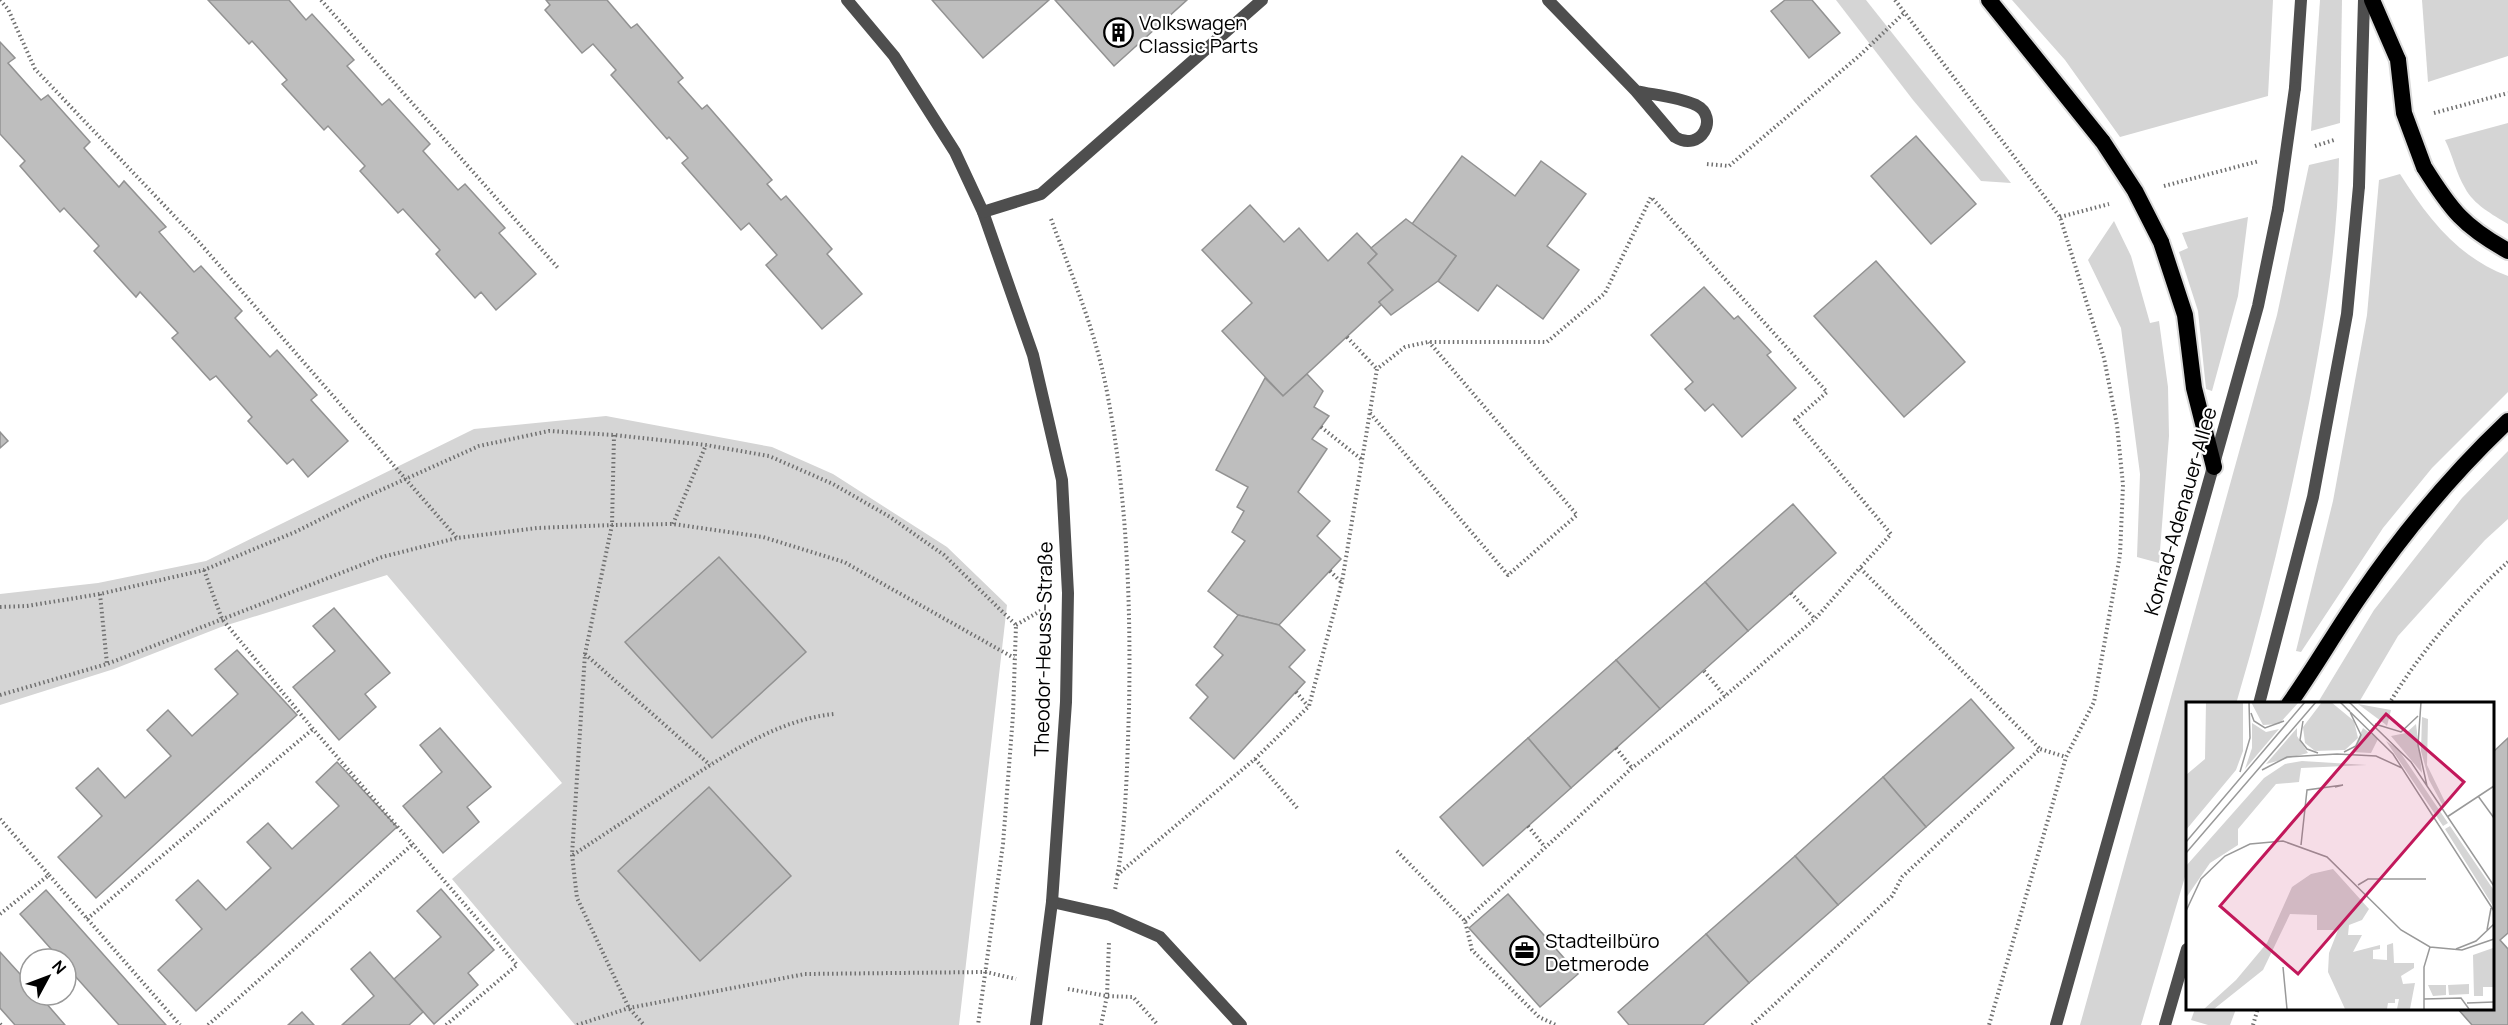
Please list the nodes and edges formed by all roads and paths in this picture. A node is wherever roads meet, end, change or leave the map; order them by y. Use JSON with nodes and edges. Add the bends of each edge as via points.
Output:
{"nodes":[{"id":1,"x":0,"y":0,"type":"edge"},
{"id":2,"x":321,"y":0,"type":"edge"},
{"id":3,"x":847,"y":0,"type":"edge"},
{"id":4,"x":1262,"y":0,"type":"edge"},
{"id":5,"x":1548,"y":0,"type":"edge"},
{"id":6,"x":1894,"y":0,"type":"edge"},
{"id":7,"x":1989,"y":0,"type":"edge"},
{"id":8,"x":2301,"y":0,"type":"edge"},
{"id":9,"x":2364,"y":0,"type":"edge"},
{"id":10,"x":2372,"y":0,"type":"edge"},
{"id":11,"x":1904,"y":13,"type":"junction"},
{"id":12,"x":1636,"y":91,"type":"junction"},
{"id":13,"x":2508,"y":93,"type":"edge"},
{"id":14,"x":2434,"y":113,"type":"dead end"},
{"id":15,"x":1697,"y":164,"type":"dead end"},
{"id":16,"x":1041,"y":194,"type":"junction"},
{"id":17,"x":983,"y":212,"type":"junction"},
{"id":18,"x":2508,"y":251,"type":"edge"},
{"id":19,"x":558,"y":268,"type":"dead end"},
{"id":20,"x":1347,"y":337,"type":"dead end"},
{"id":21,"x":1428,"y":342,"type":"junction"},
{"id":22,"x":1377,"y":369,"type":"junction"},
{"id":23,"x":1369,"y":413,"type":"junction"},
{"id":24,"x":2508,"y":421,"type":"edge"},
{"id":25,"x":1321,"y":427,"type":"dead end"},
{"id":26,"x":614,"y":435,"type":"junction"},
{"id":27,"x":706,"y":445,"type":"junction"},
{"id":28,"x":1361,"y":460,"type":"junction"},
{"id":29,"x":2214,"y":467,"type":"junction"},
{"id":30,"x":407,"y":479,"type":"junction"},
{"id":31,"x":673,"y":524,"type":"junction"},
{"id":32,"x":612,"y":525,"type":"junction"},
{"id":33,"x":457,"y":538,"type":"junction"},
{"id":34,"x":2508,"y":562,"type":"edge"},
{"id":35,"x":1860,"y":568,"type":"junction"},
{"id":36,"x":204,"y":570,"type":"junction"},
{"id":37,"x":1330,"y":571,"type":"dead end"},
{"id":38,"x":1342,"y":582,"type":"junction"},
{"id":39,"x":1791,"y":593,"type":"dead end"},
{"id":40,"x":99,"y":594,"type":"junction"},
{"id":41,"x":0,"y":607,"type":"edge"},
{"id":42,"x":222,"y":619,"type":"junction"},
{"id":43,"x":1815,"y":619,"type":"junction"},
{"id":44,"x":585,"y":654,"type":"junction"},
{"id":45,"x":1014,"y":658,"type":"junction"},
{"id":46,"x":107,"y":664,"type":"junction"},
{"id":47,"x":1704,"y":671,"type":"dead end"},
{"id":48,"x":1296,"y":692,"type":"dead end"},
{"id":49,"x":0,"y":695,"type":"edge"},
{"id":50,"x":1725,"y":696,"type":"junction"},
{"id":51,"x":2260,"y":702,"type":"edge"},
{"id":52,"x":2290,"y":702,"type":"edge"},
{"id":53,"x":2390,"y":702,"type":"edge"},
{"id":54,"x":1309,"y":706,"type":"junction"},
{"id":55,"x":834,"y":714,"type":"dead end"},
{"id":56,"x":313,"y":729,"type":"junction"},
{"id":57,"x":1616,"y":748,"type":"dead end"},
{"id":58,"x":2040,"y":748,"type":"junction"},
{"id":59,"x":2066,"y":757,"type":"junction"},
{"id":60,"x":1255,"y":759,"type":"junction"},
{"id":61,"x":710,"y":765,"type":"junction"},
{"id":62,"x":1632,"y":768,"type":"junction"},
{"id":63,"x":1299,"y":810,"type":"dead end"},
{"id":64,"x":0,"y":819,"type":"edge"},
{"id":65,"x":1528,"y":826,"type":"dead end"},
{"id":66,"x":414,"y":843,"type":"junction"},
{"id":67,"x":1545,"y":847,"type":"junction"},
{"id":68,"x":1397,"y":851,"type":"dead end"},
{"id":69,"x":572,"y":855,"type":"junction"},
{"id":70,"x":48,"y":875,"type":"junction"},
{"id":71,"x":1117,"y":875,"type":"junction"},
{"id":72,"x":1052,"y":902,"type":"junction"},
{"id":73,"x":0,"y":914,"type":"edge"},
{"id":74,"x":1110,"y":915,"type":"junction"},
{"id":75,"x":87,"y":919,"type":"junction"},
{"id":76,"x":1465,"y":921,"type":"junction"},
{"id":77,"x":2186,"y":952,"type":"edge"},
{"id":78,"x":986,"y":972,"type":"junction"},
{"id":79,"x":1042,"y":984,"type":"junction"},
{"id":80,"x":1107,"y":996,"type":"junction"},
{"id":81,"x":629,"y":1008,"type":"junction"},
{"id":82,"x":2257,"y":1010,"type":"edge"},
{"id":83,"x":180,"y":1025,"type":"edge"},
{"id":84,"x":207,"y":1025,"type":"edge"},
{"id":85,"x":446,"y":1025,"type":"edge"},
{"id":86,"x":577,"y":1025,"type":"edge"},
{"id":87,"x":644,"y":1025,"type":"edge"},
{"id":88,"x":978,"y":1025,"type":"edge"},
{"id":89,"x":1036,"y":1025,"type":"edge"},
{"id":90,"x":1101,"y":1025,"type":"edge"},
{"id":91,"x":1158,"y":1025,"type":"edge"},
{"id":92,"x":1241,"y":1025,"type":"edge"},
{"id":93,"x":1556,"y":1025,"type":"edge"},
{"id":94,"x":1752,"y":1025,"type":"edge"},
{"id":95,"x":1989,"y":1025,"type":"edge"},
{"id":96,"x":2056,"y":1025,"type":"edge"},
{"id":97,"x":2165,"y":1025,"type":"edge"},
{"id":98,"x":2253,"y":1025,"type":"edge"}],
"edges":[{"from":1,"to":30,"type":"path","via":[[8,9],[35,69],[198,241]]},
{"from":2,"to":19,"type":"path"},
{"from":3,"to":17,"type":"street","name":"Theodor-Heuss-Straße","via":[[894,56],[955,152]]},
{"from":4,"to":16,"type":"street"},
{"from":5,"to":12,"type":"street"},
{"from":6,"to":11,"type":"path"},
{"from":7,"to":29,"type":"highway","bridge":true,"via":[[2103,142],[2135,191],[2161,242],[2185,315],[2194,388]]},
{"from":8,"to":29,"type":"street","name":"Konrad-Adenauer-Allee","bridge":true,"via":[[2295,88],[2278,209],[2258,306]]},
{"from":9,"to":51,"type":"street","bridge":true,"via":[[2359,186],[2347,314],[2313,497]]},
{"from":10,"to":18,"type":"highway","bridge":true,"via":[[2398,60],[2404,113],[2424,167],[2446,203],[2473,230]]},
{"from":11,"to":15,"type":"path","via":[[1729,166]]},
{"from":11,"to":59,"type":"path","via":[[2060,217],[2104,358],[2123,485],[2120,555],[2094,702]]},
{"from":12,"to":12,"type":"street","via":[[1696,105],[1706,114],[1704,133],[1693,141],[1675,137]]},
{"from":13,"to":14,"type":"path"},
{"from":16,"to":17,"type":"street"},
{"from":16,"to":71,"type":"path","via":[[1084,306],[1107,391],[1122,500],[1130,626],[1127,782]]},
{"from":17,"to":72,"type":"street","name":"Theodor-Heuss-Straße","via":[[1033,355],[1062,480],[1068,593],[1066,702]]},
{"from":20,"to":22,"type":"path"},
{"from":21,"to":22,"type":"path","via":[[1405,346]]},
{"from":21,"to":23,"type":"path","via":[[1577,515],[1508,575]]},
{"from":21,"to":35,"type":"path","via":[[1547,342],[1605,292],[1651,197],[1827,392],[1796,420],[1891,534]]},
{"from":22,"to":23,"type":"path"},
{"from":23,"to":28,"type":"path"},
{"from":24,"to":52,"type":"highway","via":[[2447,483],[2399,543]]},
{"from":25,"to":28,"type":"path"},
{"from":26,"to":27,"type":"path"},
{"from":26,"to":30,"type":"path","via":[[549,431],[479,446]]},
{"from":26,"to":32,"type":"path"},
{"from":27,"to":31,"type":"path"},
{"from":27,"to":45,"type":"path","via":[[769,456],[833,484],[890,517],[944,555],[1016,626]]},
{"from":28,"to":38,"type":"path"},
{"from":29,"to":96,"type":"street","name":"Konrad-Adenauer-Allee"},
{"from":30,"to":33,"type":"path"},
{"from":30,"to":36,"type":"path"},
{"from":31,"to":32,"type":"path"},
{"from":31,"to":45,"type":"path","via":[[763,537],[844,562]]},
{"from":32,"to":33,"type":"path","via":[[537,528]]},
{"from":32,"to":44,"type":"path"},
{"from":33,"to":42,"type":"path","via":[[382,557]]},
{"from":34,"to":53,"type":"path","via":[[2484,583],[2404,677]]},
{"from":35,"to":43,"type":"path"},
{"from":35,"to":58,"type":"path"},
{"from":36,"to":40,"type":"path"},
{"from":36,"to":42,"type":"path"},
{"from":37,"to":38,"type":"path"},
{"from":38,"to":54,"type":"path"},
{"from":39,"to":43,"type":"path"},
{"from":40,"to":41,"type":"path"},
{"from":40,"to":46,"type":"path"},
{"from":42,"to":46,"type":"path"},
{"from":42,"to":56,"type":"path"},
{"from":43,"to":50,"type":"path"},
{"from":44,"to":61,"type":"path"},
{"from":44,"to":69,"type":"path"},
{"from":45,"to":78,"type":"path","via":[[1003,844]]},
{"from":46,"to":49,"type":"path"},
{"from":47,"to":50,"type":"path"},
{"from":48,"to":54,"type":"path"},
{"from":50,"to":62,"type":"path"},
{"from":54,"to":60,"type":"path"},
{"from":55,"to":61,"type":"path","via":[[811,717],[758,738]]},
{"from":56,"to":66,"type":"path"},
{"from":56,"to":75,"type":"path"},
{"from":57,"to":62,"type":"path"},
{"from":58,"to":59,"type":"path"},
{"from":58,"to":94,"type":"path","via":[[1902,877],[1892,896]]},
{"from":59,"to":95,"type":"path"},
{"from":60,"to":63,"type":"path"},
{"from":60,"to":71,"type":"path"},
{"from":61,"to":69,"type":"path"},
{"from":62,"to":67,"type":"path"},
{"from":64,"to":70,"type":"path"},
{"from":65,"to":67,"type":"path"},
{"from":66,"to":84,"type":"path"},
{"from":66,"to":85,"type":"path","via":[[517,965]]},
{"from":67,"to":76,"type":"path"},
{"from":68,"to":76,"type":"path"},
{"from":69,"to":81,"type":"path","via":[[577,898]]},
{"from":70,"to":73,"type":"path"},
{"from":70,"to":75,"type":"path"},
{"from":71,"to":74,"type":"path"},
{"from":72,"to":74,"type":"street"},
{"from":72,"to":79,"type":"street","name":"Theodor-Heuss-Straße"},
{"from":74,"to":80,"type":"path"},
{"from":74,"to":92,"type":"street","via":[[1160,937]]},
{"from":75,"to":83,"type":"path"},
{"from":76,"to":93,"type":"path","via":[[1472,950],[1539,1017]]},
{"from":77,"to":97,"type":"street"},
{"from":78,"to":79,"type":"path"},
{"from":78,"to":81,"type":"path","via":[[805,974]]},
{"from":78,"to":88,"type":"path"},
{"from":79,"to":80,"type":"path"},
{"from":79,"to":89,"type":"street","name":"Theodor-Heuss-Straße"},
{"from":80,"to":90,"type":"path"},
{"from":80,"to":91,"type":"path","via":[[1133,997]]},
{"from":81,"to":86,"type":"path"},
{"from":81,"to":87,"type":"path"},
{"from":82,"to":98,"type":"path"}]}
